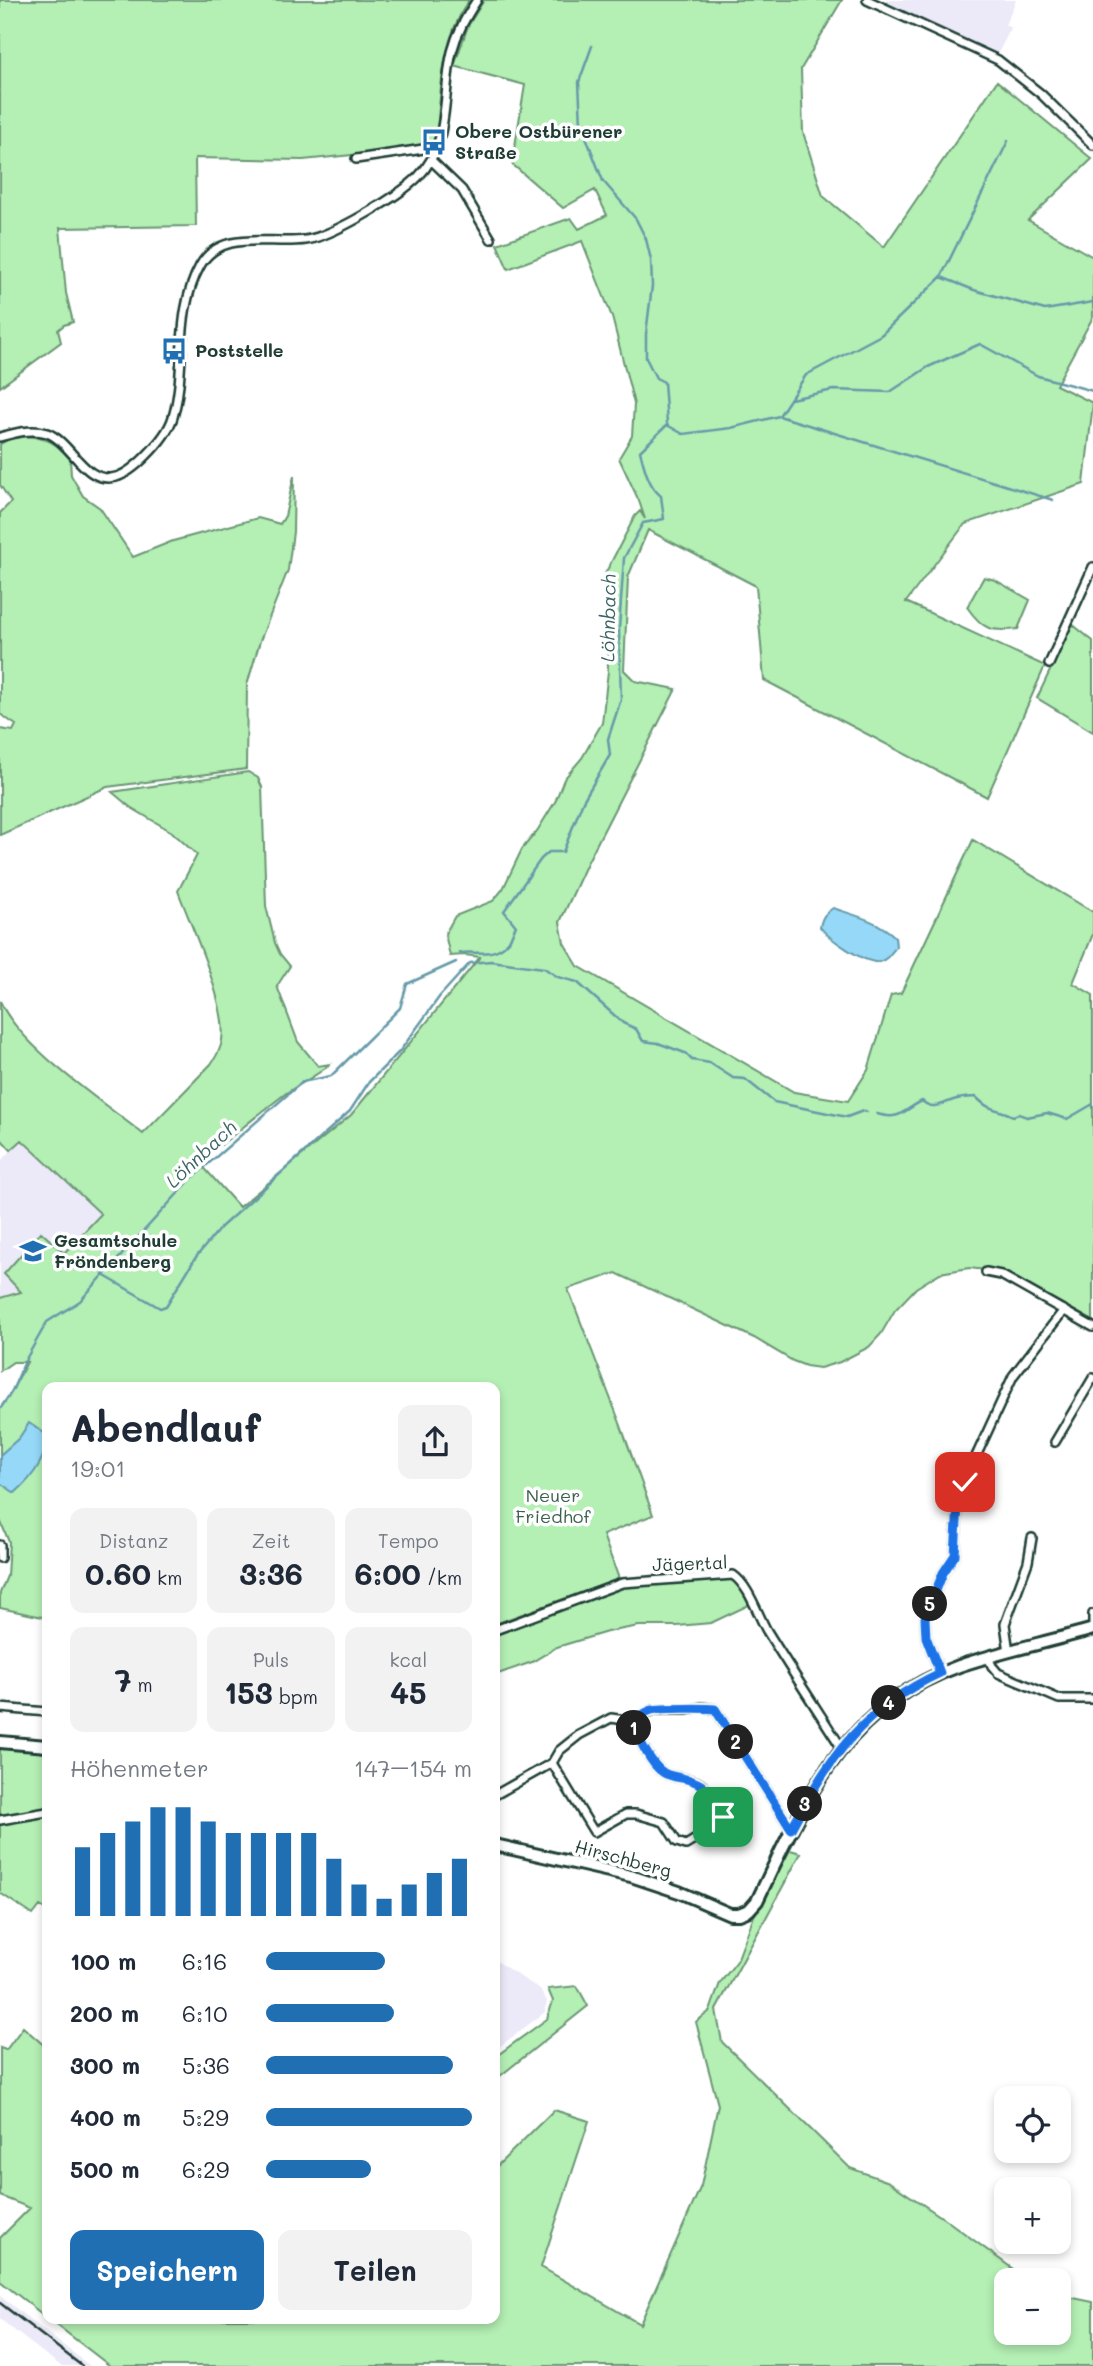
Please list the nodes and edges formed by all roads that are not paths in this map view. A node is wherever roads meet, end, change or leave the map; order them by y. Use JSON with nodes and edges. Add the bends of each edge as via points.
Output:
{"nodes":[{"id":1,"x":477,"y":0,"type":"edge"},
{"id":2,"x":866,"y":0,"type":"edge"},
{"id":3,"x":1093,"y":145,"type":"edge"},
{"id":4,"x":437,"y":147,"type":"junction"},
{"id":5,"x":356,"y":159,"type":"dead end"},
{"id":6,"x":432,"y":161,"type":"junction"},
{"id":7,"x":491,"y":239,"type":"dead end"},
{"id":8,"x":0,"y":437,"type":"edge"},
{"id":9,"x":1093,"y":568,"type":"edge"},
{"id":10,"x":1049,"y":664,"type":"dead end"},
{"id":11,"x":986,"y":1272,"type":"dead end"},
{"id":12,"x":1064,"y":1310,"type":"junction"},
{"id":13,"x":1093,"y":1327,"type":"edge"},
{"id":14,"x":1093,"y":1378,"type":"edge"},
{"id":15,"x":1055,"y":1442,"type":"dead end"},
{"id":16,"x":1032,"y":1538,"type":"dead end"},
{"id":17,"x":0,"y":1545,"type":"edge"},
{"id":18,"x":0,"y":1558,"type":"edge"},
{"id":19,"x":1093,"y":1614,"type":"edge"},
{"id":20,"x":1093,"y":1626,"type":"edge"},
{"id":21,"x":500,"y":1628,"type":"edge"},
{"id":22,"x":1009,"y":1652,"type":"junction"},
{"id":23,"x":988,"y":1657,"type":"junction"},
{"id":24,"x":940,"y":1673,"type":"junction"},
{"id":25,"x":1093,"y":1699,"type":"edge"},
{"id":26,"x":0,"y":1709,"type":"edge"},
{"id":27,"x":42,"y":1712,"type":"edge"},
{"id":28,"x":632,"y":1721,"type":"junction"},
{"id":29,"x":0,"y":1742,"type":"edge"},
{"id":30,"x":42,"y":1746,"type":"edge"},
{"id":31,"x":841,"y":1747,"type":"junction"},
{"id":32,"x":552,"y":1763,"type":"junction"},
{"id":33,"x":500,"y":1792,"type":"edge"},
{"id":34,"x":42,"y":1813,"type":"edge"},
{"id":35,"x":0,"y":1820,"type":"edge"},
{"id":36,"x":791,"y":1829,"type":"junction"},
{"id":37,"x":500,"y":1846,"type":"edge"}],
"edges":[{"from":1,"to":4,"type":"street","via":[[459,28],[452,50]]},
{"from":2,"to":3,"type":"street","via":[[998,60]]},
{"from":4,"to":5,"type":"street"},
{"from":4,"to":6,"type":"street"},
{"from":6,"to":7,"type":"street","via":[[462,190]]},
{"from":6,"to":8,"type":"street","via":[[395,194],[317,238],[232,243],[205,258],[182,327],[173,418],[149,454],[130,469],[115,477],[96,475],[48,434]]},
{"from":9,"to":10,"type":"street"},
{"from":11,"to":12,"type":"street","via":[[1001,1275]]},
{"from":12,"to":13,"type":"street"},
{"from":12,"to":24,"type":"street","via":[[1013,1376],[967,1476],[958,1504],[955,1555],[925,1618],[926,1637]]},
{"from":14,"to":15,"type":"street"},
{"from":16,"to":22,"type":"street","via":[[1028,1562],[1004,1624]]},
{"from":17,"to":18,"type":"street"},
{"from":19,"to":20,"type":"street"},
{"from":20,"to":22,"type":"street"},
{"from":21,"to":31,"type":"street","name":"Jägertal","via":[[622,1583],[733,1576],[741,1581]]},
{"from":22,"to":23,"type":"street"},
{"from":23,"to":24,"type":"street"},
{"from":23,"to":25,"type":"street","via":[[998,1673],[1048,1696]]},
{"from":24,"to":31,"type":"street","via":[[884,1706]]},
{"from":26,"to":27,"type":"street"},
{"from":28,"to":32,"type":"street","via":[[611,1718],[579,1735]]},
{"from":28,"to":32,"type":"street","via":[[664,1774],[703,1786],[723,1817],[717,1826],[686,1844],[677,1842],[664,1822],[636,1814],[626,1814],[594,1832]]},
{"from":28,"to":36,"type":"street","via":[[654,1710],[715,1709]]},
{"from":29,"to":30,"type":"street"},
{"from":31,"to":36,"type":"street"},
{"from":32,"to":33,"type":"street"},
{"from":34,"to":35,"type":"street"},
{"from":36,"to":37,"type":"street","name":"Hirschberg","via":[[757,1901],[739,1914],[631,1875]]}]}
